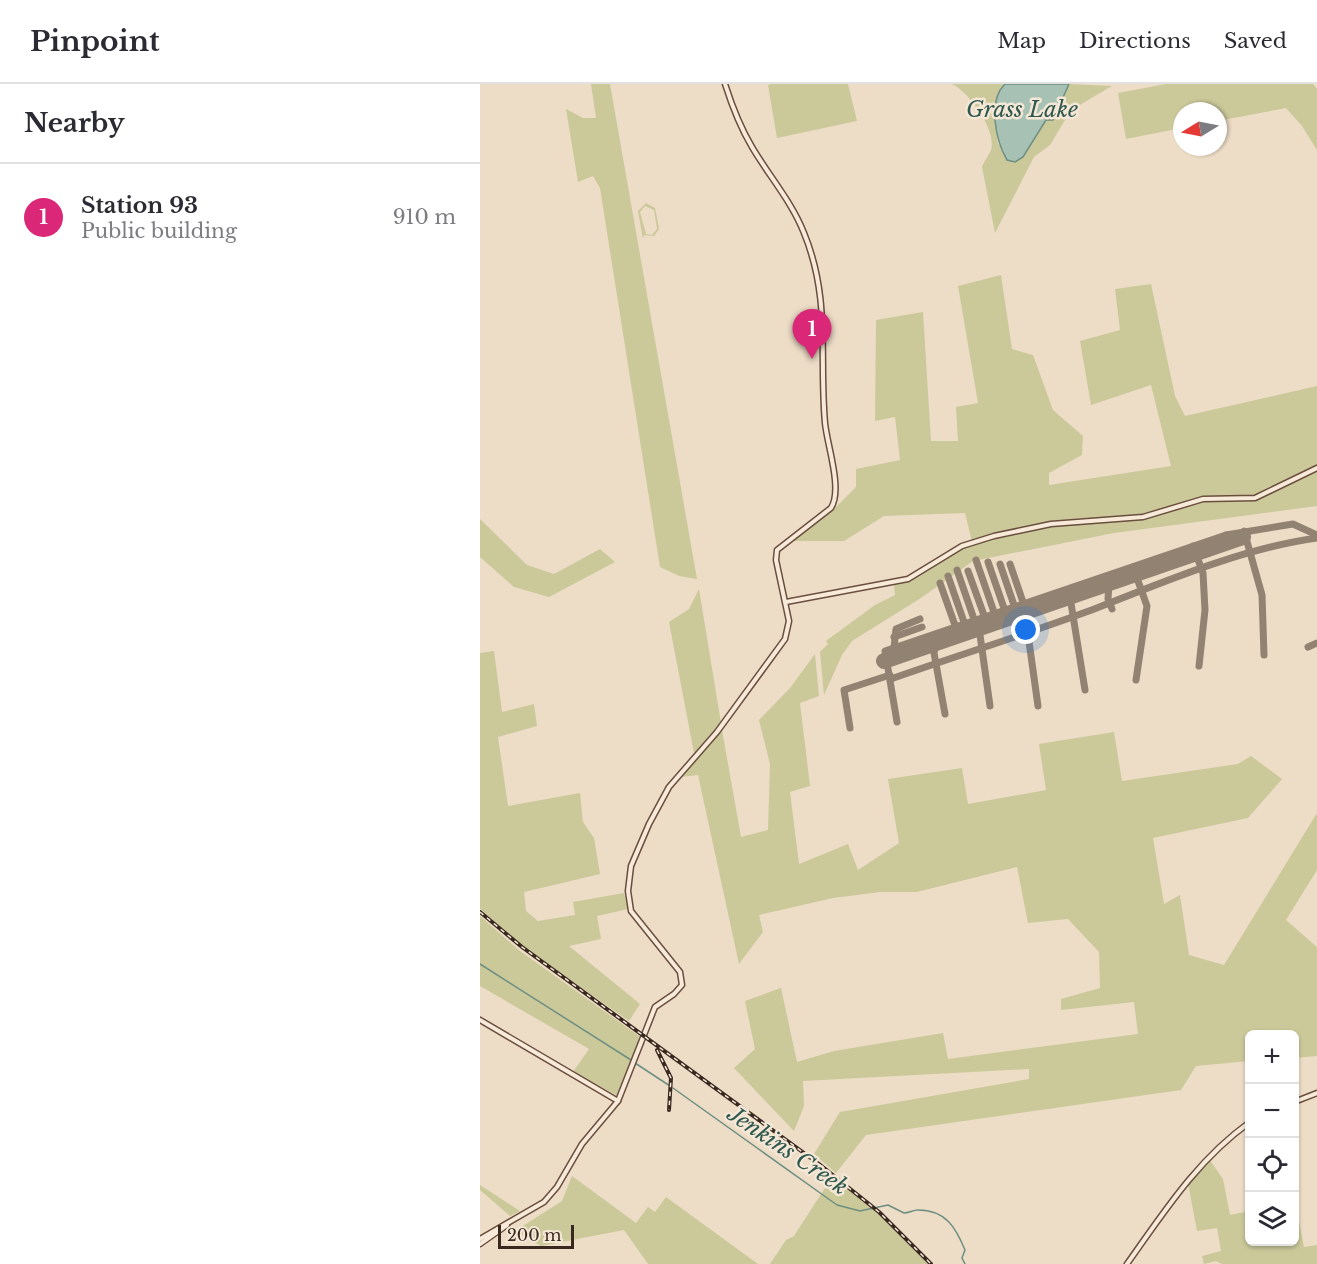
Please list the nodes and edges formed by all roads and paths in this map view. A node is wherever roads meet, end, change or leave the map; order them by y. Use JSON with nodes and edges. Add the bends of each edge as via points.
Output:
{"nodes":[{"id":1,"x":725,"y":84,"type":"edge"},
{"id":2,"x":1317,"y":468,"type":"edge"},
{"id":3,"x":786,"y":602,"type":"junction"},
{"id":4,"x":480,"y":1020,"type":"edge"},
{"id":5,"x":1317,"y":1093,"type":"edge"},
{"id":6,"x":1299,"y":1100,"type":"edge"},
{"id":7,"x":618,"y":1101,"type":"junction"},
{"id":8,"x":1245,"y":1126,"type":"edge"},
{"id":9,"x":507,"y":1224,"type":"junction"},
{"id":10,"x":480,"y":1239,"type":"edge"},
{"id":11,"x":480,"y":1244,"type":"edge"},
{"id":12,"x":1127,"y":1264,"type":"edge"}],
"edges":[{"from":1,"to":3,"type":"street","via":[[737,120],[804,231],[822,305],[825,423],[835,495],[831,508],[777,550]]},
{"from":2,"to":3,"type":"street","via":[[1255,498],[1203,499],[1143,517],[1051,524],[966,544],[908,579]]},
{"from":3,"to":7,"type":"street","via":[[789,626],[785,639],[717,732],[669,787],[631,866],[628,891],[632,910],[682,976],[682,985],[655,1007]]},
{"from":4,"to":7,"type":"street"},
{"from":5,"to":6,"type":"street"},
{"from":7,"to":9,"type":"street","via":[[582,1144],[550,1195]]},
{"from":8,"to":12,"type":"street","via":[[1210,1154],[1186,1181]]},
{"from":9,"to":10,"type":"street"},
{"from":9,"to":11,"type":"street"}]}
